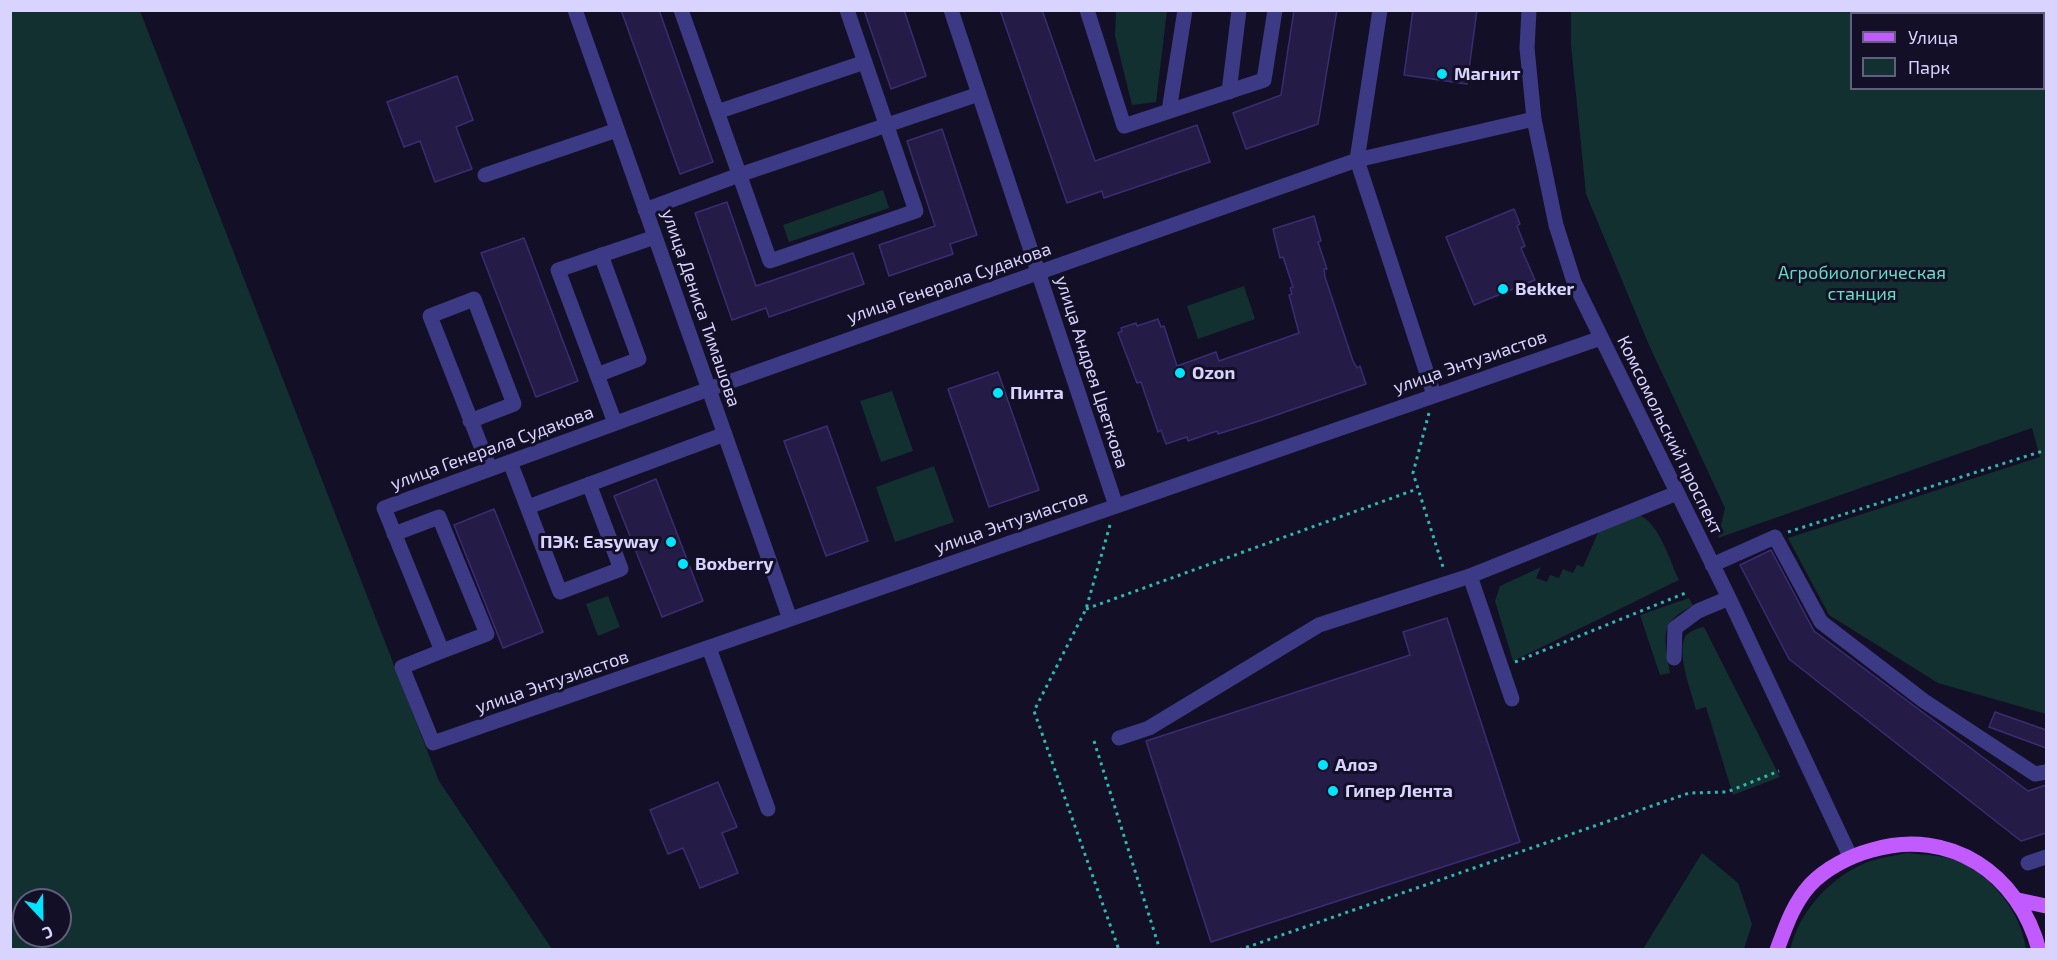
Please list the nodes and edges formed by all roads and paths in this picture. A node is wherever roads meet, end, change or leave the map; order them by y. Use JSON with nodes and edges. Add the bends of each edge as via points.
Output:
{"nodes":[{"id":1,"x":575,"y":10,"type":"edge"},
{"id":2,"x":681,"y":10,"type":"edge"},
{"id":3,"x":847,"y":10,"type":"edge"},
{"id":4,"x":951,"y":10,"type":"edge"},
{"id":5,"x":1087,"y":10,"type":"edge"},
{"id":6,"x":1185,"y":10,"type":"edge"},
{"id":7,"x":1239,"y":10,"type":"edge"},
{"id":8,"x":1275,"y":10,"type":"edge"},
{"id":9,"x":1380,"y":10,"type":"edge"},
{"id":10,"x":1529,"y":10,"type":"edge"},
{"id":11,"x":865,"y":63,"type":"junction"},
{"id":12,"x":1229,"y":92,"type":"junction"},
{"id":13,"x":979,"y":94,"type":"junction"},
{"id":14,"x":1169,"y":111,"type":"junction"},
{"id":15,"x":717,"y":112,"type":"junction"},
{"id":16,"x":1534,"y":119,"type":"junction"},
{"id":17,"x":888,"y":125,"type":"junction"},
{"id":18,"x":617,"y":130,"type":"junction"},
{"id":19,"x":1357,"y":160,"type":"junction"},
{"id":20,"x":485,"y":175,"type":"dead end"},
{"id":21,"x":739,"y":176,"type":"junction"},
{"id":22,"x":645,"y":210,"type":"junction"},
{"id":23,"x":655,"y":237,"type":"junction"},
{"id":24,"x":601,"y":255,"type":"junction"},
{"id":25,"x":1038,"y":273,"type":"junction"},
{"id":26,"x":1601,"y":338,"type":"junction"},
{"id":27,"x":597,"y":375,"type":"junction"},
{"id":28,"x":709,"y":389,"type":"junction"},
{"id":29,"x":1434,"y":395,"type":"junction"},
{"id":30,"x":470,"y":421,"type":"junction"},
{"id":31,"x":615,"y":423,"type":"junction"},
{"id":32,"x":725,"y":434,"type":"junction"},
{"id":33,"x":2046,"y":450,"type":"edge"},
{"id":34,"x":510,"y":462,"type":"junction"},
{"id":35,"x":489,"y":470,"type":"junction"},
{"id":36,"x":589,"y":484,"type":"junction"},
{"id":37,"x":1417,"y":489,"type":"junction"},
{"id":38,"x":1677,"y":493,"type":"junction"},
{"id":39,"x":1116,"y":506,"type":"junction"},
{"id":40,"x":528,"y":507,"type":"junction"},
{"id":41,"x":394,"y":534,"type":"junction"},
{"id":42,"x":1775,"y":537,"type":"junction"},
{"id":43,"x":1712,"y":565,"type":"junction"},
{"id":44,"x":1470,"y":576,"type":"junction"},
{"id":45,"x":1449,"y":583,"type":"junction"},
{"id":46,"x":1688,"y":592,"type":"dead end"},
{"id":47,"x":1729,"y":598,"type":"junction"},
{"id":48,"x":1086,"y":609,"type":"junction"},
{"id":49,"x":790,"y":619,"type":"junction"},
{"id":50,"x":709,"y":648,"type":"junction"},
{"id":51,"x":442,"y":651,"type":"junction"},
{"id":52,"x":1674,"y":658,"type":"dead end"},
{"id":53,"x":1502,"y":667,"type":"junction"},
{"id":54,"x":1512,"y":699,"type":"dead end"},
{"id":55,"x":1119,"y":738,"type":"dead end"},
{"id":56,"x":1094,"y":741,"type":"dead end"},
{"id":57,"x":1779,"y":771,"type":"dead end"},
{"id":58,"x":2046,"y":771,"type":"edge"},
{"id":59,"x":768,"y":809,"type":"dead end"},
{"id":60,"x":1850,"y":856,"type":"junction"},
{"id":61,"x":2046,"y":857,"type":"edge"},
{"id":62,"x":2028,"y":863,"type":"dead end"},
{"id":63,"x":2018,"y":900,"type":"junction"},
{"id":64,"x":2046,"y":906,"type":"edge"},
{"id":65,"x":1119,"y":950,"type":"edge"},
{"id":66,"x":1160,"y":950,"type":"edge"},
{"id":67,"x":1239,"y":950,"type":"edge"},
{"id":68,"x":1777,"y":950,"type":"edge"},
{"id":69,"x":2039,"y":950,"type":"edge"}],
"edges":[{"from":1,"to":18,"type":"street","name":"улица Дениса Тимашова"},
{"from":2,"to":15,"type":"street"},
{"from":3,"to":11,"type":"street"},
{"from":4,"to":13,"type":"street","name":"улица Андрея Цветкова"},
{"from":5,"to":14,"type":"street","via":[[1124,126]]},
{"from":6,"to":14,"type":"street"},
{"from":7,"to":12,"type":"street"},
{"from":8,"to":12,"type":"street","via":[[1264,80]]},
{"from":9,"to":19,"type":"street"},
{"from":10,"to":16,"type":"street","name":"Комсомольский проспект","via":[[1527,48]]},
{"from":11,"to":15,"type":"street"},
{"from":11,"to":17,"type":"street"},
{"from":12,"to":14,"type":"street"},
{"from":13,"to":17,"type":"street"},
{"from":13,"to":25,"type":"street","name":"улица Андрея Цветкова"},
{"from":15,"to":21,"type":"street"},
{"from":16,"to":19,"type":"street","name":"улица Генерала Судакова"},
{"from":16,"to":26,"type":"street","name":"Комсомольский проспект","via":[[1556,225],[1574,282]]},
{"from":17,"to":21,"type":"street"},
{"from":17,"to":21,"type":"street","via":[[916,211],[883,223],[770,261]]},
{"from":18,"to":20,"type":"street"},
{"from":18,"to":22,"type":"street","name":"улица Дениса Тимашова"},
{"from":19,"to":25,"type":"street","name":"улица Генерала Судакова"},
{"from":19,"to":29,"type":"street"},
{"from":21,"to":22,"type":"street"},
{"from":22,"to":23,"type":"street","name":"улица Дениса Тимашова"},
{"from":23,"to":24,"type":"street"},
{"from":23,"to":28,"type":"street","name":"улица Дениса Тимашова"},
{"from":24,"to":27,"type":"street","via":[[639,359]]},
{"from":24,"to":27,"type":"street","via":[[558,270]]},
{"from":25,"to":28,"type":"street","name":"улица Генерала Судакова"},
{"from":25,"to":39,"type":"street","name":"улица Андрея Цветкова"},
{"from":26,"to":29,"type":"street","name":"улица Энтузиастов"},
{"from":26,"to":38,"type":"street","name":"Комсомольский проспект"},
{"from":27,"to":31,"type":"street"},
{"from":28,"to":31,"type":"street","name":"улица Генерала Судакова"},
{"from":28,"to":32,"type":"street","name":"улица Дениса Тимашова"},
{"from":29,"to":37,"type":"path","via":[[1413,472]]},
{"from":29,"to":39,"type":"street","name":"улица Энтузиастов"},
{"from":30,"to":30,"type":"street","via":[[430,315],[474,299],[514,404]]},
{"from":30,"to":35,"type":"street"},
{"from":31,"to":34,"type":"street","name":"улица Генерала Судакова"},
{"from":32,"to":36,"type":"street"},
{"from":32,"to":49,"type":"street","name":"улица Дениса Тимашова"},
{"from":33,"to":42,"type":"path"},
{"from":34,"to":35,"type":"street","name":"улица Генерала Судакова"},
{"from":34,"to":40,"type":"street"},
{"from":35,"to":41,"type":"street","name":"улица Генерала Судакова","via":[[384,508]]},
{"from":36,"to":40,"type":"street"},
{"from":36,"to":40,"type":"street","via":[[621,569],[560,592]]},
{"from":37,"to":45,"type":"path"},
{"from":37,"to":48,"type":"path"},
{"from":38,"to":43,"type":"street","name":"Комсомольский проспект"},
{"from":38,"to":44,"type":"street"},
{"from":39,"to":48,"type":"path"},
{"from":39,"to":49,"type":"street","name":"улица Энтузиастов"},
{"from":41,"to":51,"type":"street"},
{"from":41,"to":51,"type":"street","via":[[439,517],[487,634]]},
{"from":42,"to":43,"type":"street"},
{"from":42,"to":58,"type":"street","via":[[1821,622],[1942,713],[2035,774]]},
{"from":43,"to":47,"type":"street","name":"Комсомольский проспект"},
{"from":44,"to":45,"type":"street"},
{"from":44,"to":53,"type":"street"},
{"from":45,"to":55,"type":"street","via":[[1319,625],[1149,728]]},
{"from":46,"to":53,"type":"path"},
{"from":47,"to":52,"type":"street","via":[[1698,611],[1675,628]]},
{"from":47,"to":60,"type":"street","name":"Комсомольский проспект"},
{"from":48,"to":65,"type":"path","via":[[1034,711]]},
{"from":49,"to":50,"type":"street","name":"улица Энтузиастов"},
{"from":50,"to":51,"type":"street","name":"улица Энтузиастов","via":[[433,743],[402,667]]},
{"from":50,"to":59,"type":"street"},
{"from":53,"to":54,"type":"street"},
{"from":56,"to":66,"type":"path"},
{"from":57,"to":67,"type":"path","via":[[1727,792],[1689,794]]},
{"from":60,"to":63,"type":"main road","via":[[1891,844],[1940,847],[1970,858],[1991,872]]},
{"from":60,"to":68,"type":"main road","via":[[1811,884],[1794,906]]},
{"from":61,"to":62,"type":"street"},
{"from":63,"to":64,"type":"main road"},
{"from":63,"to":69,"type":"main road"}]}
